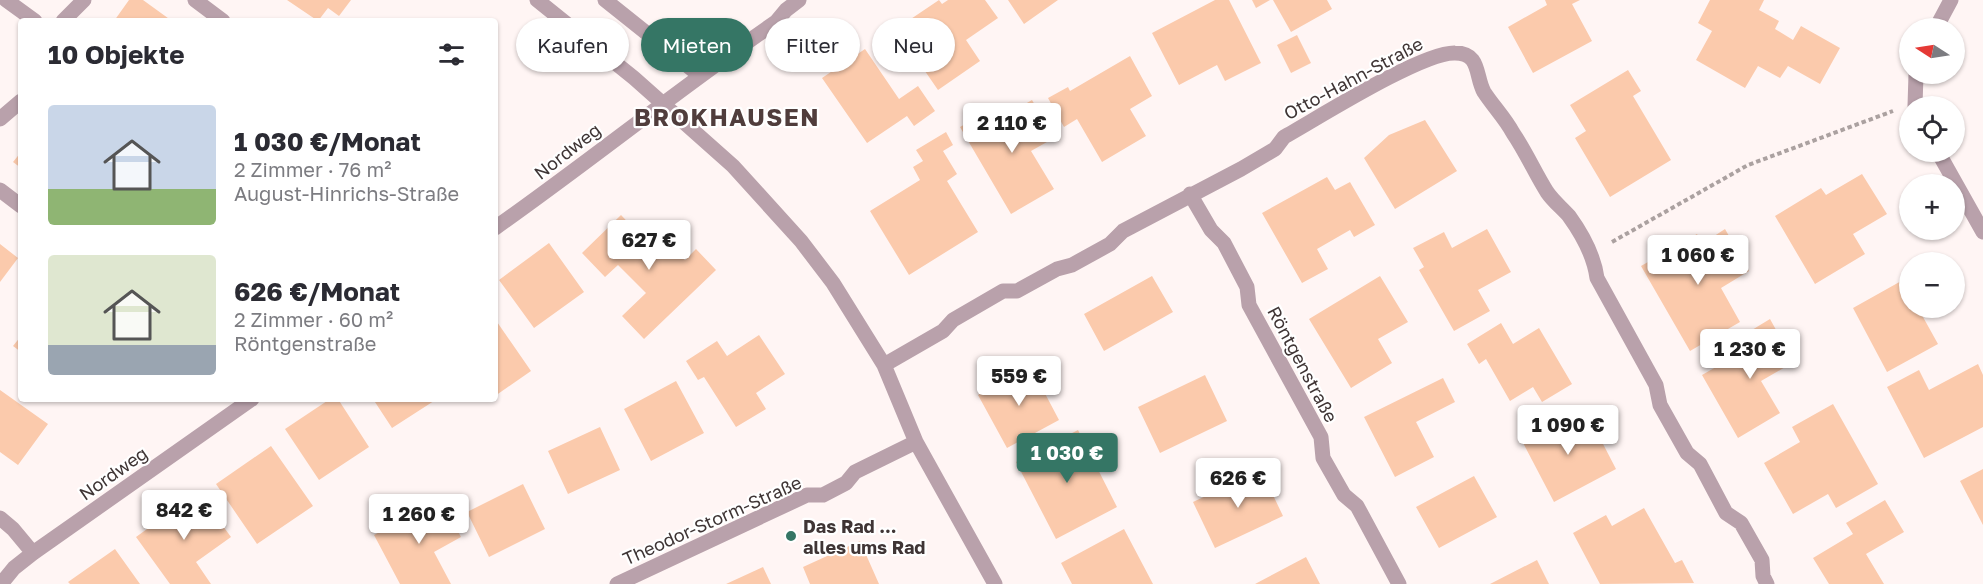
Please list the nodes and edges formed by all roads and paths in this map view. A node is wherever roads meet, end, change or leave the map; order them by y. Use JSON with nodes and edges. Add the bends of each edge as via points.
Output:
{"nodes":[{"id":1,"x":6,"y":0,"type":"edge"},
{"id":2,"x":84,"y":0,"type":"edge"},
{"id":3,"x":195,"y":0,"type":"edge"},
{"id":4,"x":537,"y":0,"type":"edge"},
{"id":5,"x":605,"y":0,"type":"edge"},
{"id":6,"x":799,"y":0,"type":"edge"},
{"id":7,"x":1952,"y":0,"type":"edge"},
{"id":8,"x":30,"y":18,"type":"edge"},
{"id":9,"x":66,"y":18,"type":"edge"},
{"id":10,"x":219,"y":18,"type":"edge"},
{"id":11,"x":1942,"y":18,"type":"edge"},
{"id":12,"x":699,"y":75,"type":"junction"},
{"id":13,"x":18,"y":104,"type":"edge"},
{"id":14,"x":661,"y":104,"type":"junction"},
{"id":15,"x":1899,"y":111,"type":"edge"},
{"id":16,"x":0,"y":119,"type":"edge"},
{"id":17,"x":1944,"y":162,"type":"edge"},
{"id":18,"x":0,"y":190,"type":"edge"},
{"id":19,"x":1190,"y":194,"type":"junction"},
{"id":20,"x":18,"y":204,"type":"edge"},
{"id":21,"x":498,"y":226,"type":"edge"},
{"id":22,"x":1983,"y":232,"type":"edge"},
{"id":23,"x":1591,"y":254,"type":"junction"},
{"id":24,"x":884,"y":364,"type":"junction"},
{"id":25,"x":248,"y":402,"type":"edge"},
{"id":26,"x":916,"y":442,"type":"junction"},
{"id":27,"x":0,"y":518,"type":"edge"},
{"id":28,"x":33,"y":553,"type":"junction"},
{"id":29,"x":1,"y":584,"type":"edge"},
{"id":30,"x":616,"y":584,"type":"edge"},
{"id":31,"x":995,"y":584,"type":"edge"},
{"id":32,"x":1399,"y":584,"type":"edge"},
{"id":33,"x":1767,"y":584,"type":"edge"}],
"edges":[{"from":1,"to":8,"type":"street"},
{"from":2,"to":9,"type":"street"},
{"from":3,"to":10,"type":"street"},
{"from":4,"to":14,"type":"street"},
{"from":5,"to":12,"type":"street"},
{"from":6,"to":12,"type":"street","name":"Nordweg","via":[[776,22]]},
{"from":7,"to":11,"type":"street"},
{"from":12,"to":14,"type":"street","name":"Nordweg"},
{"from":13,"to":16,"type":"street"},
{"from":14,"to":21,"type":"street","name":"Nordweg"},
{"from":14,"to":24,"type":"street","via":[[733,166],[783,218],[833,283]]},
{"from":15,"to":23,"type":"path","via":[[1748,165]]},
{"from":17,"to":22,"type":"street"},
{"from":18,"to":20,"type":"street"},
{"from":19,"to":23,"type":"street","name":"Otto-Hahn-Straße","via":[[1241,169],[1275,149],[1284,137],[1417,63],[1442,54],[1461,53],[1479,67],[1479,83]]},
{"from":19,"to":24,"type":"street","name":"Otto-Hahn-Straße","via":[[1072,265],[1017,291],[1003,291],[953,320],[943,332]]},
{"from":19,"to":32,"type":"street","name":"Röntgenstraße","via":[[1211,230],[1224,243],[1247,287],[1249,305],[1321,437],[1323,458],[1344,495],[1357,506]]},
{"from":23,"to":33,"type":"street","name":"Otto-Hahn-Straße","via":[[1597,278],[1656,386],[1660,405],[1687,453],[1700,464],[1725,513],[1741,523],[1762,560]]},
{"from":24,"to":26,"type":"street"},
{"from":25,"to":28,"type":"street","name":"Nordweg"},
{"from":26,"to":30,"type":"street","name":"Theodor-Storm-Straße","via":[[855,472],[846,483],[823,495],[807,495]]},
{"from":26,"to":31,"type":"street"},
{"from":27,"to":28,"type":"street"},
{"from":28,"to":29,"type":"street","name":"Nordweg"}]}
